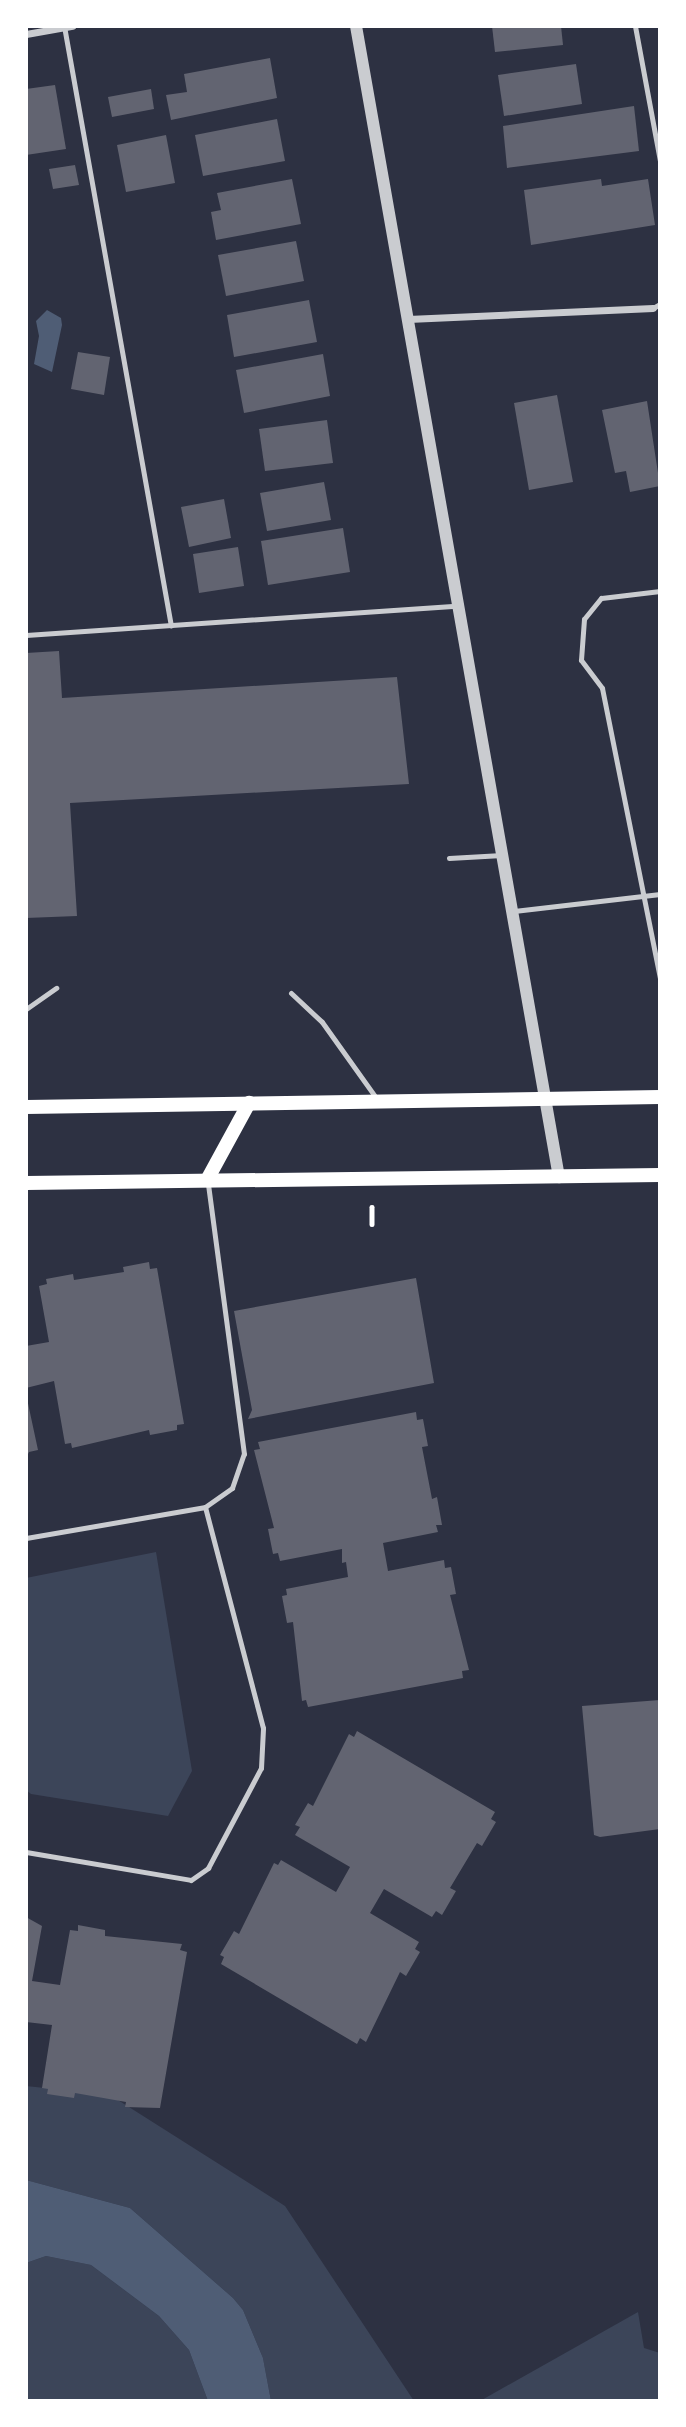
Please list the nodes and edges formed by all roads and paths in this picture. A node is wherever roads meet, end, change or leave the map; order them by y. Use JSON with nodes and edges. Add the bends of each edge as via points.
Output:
{"nodes":[{"id":1,"x":356,"y":26,"type":"edge"},
{"id":2,"x":635,"y":26,"type":"edge"},
{"id":3,"x":66,"y":27,"type":"edge"},
{"id":4,"x":26,"y":34,"type":"edge"},
{"id":5,"x":660,"y":161,"type":"edge"},
{"id":6,"x":657,"y":306,"type":"edge"},
{"id":7,"x":408,"y":319,"type":"junction"},
{"id":8,"x":660,"y":592,"type":"edge"},
{"id":9,"x":458,"y":606,"type":"junction"},
{"id":10,"x":171,"y":626,"type":"junction"},
{"id":11,"x":26,"y":635,"type":"edge"},
{"id":12,"x":502,"y":855,"type":"junction"},
{"id":13,"x":449,"y":858,"type":"dead end"},
{"id":14,"x":660,"y":894,"type":"edge"},
{"id":15,"x":645,"y":895,"type":"junction"},
{"id":16,"x":512,"y":912,"type":"junction"},
{"id":17,"x":656,"y":941,"type":"edge"},
{"id":18,"x":660,"y":978,"type":"edge"},
{"id":19,"x":56,"y":988,"type":"dead end"},
{"id":20,"x":290,"y":993,"type":"dead end"},
{"id":21,"x":26,"y":1009,"type":"edge"},
{"id":22,"x":660,"y":1097,"type":"edge"},
{"id":23,"x":545,"y":1100,"type":"junction"},
{"id":24,"x":379,"y":1102,"type":"junction"},
{"id":25,"x":249,"y":1103,"type":"junction"},
{"id":26,"x":26,"y":1107,"type":"edge"},
{"id":27,"x":660,"y":1175,"type":"edge"},
{"id":28,"x":559,"y":1177,"type":"junction"},
{"id":29,"x":207,"y":1180,"type":"junction"},
{"id":30,"x":26,"y":1183,"type":"edge"},
{"id":31,"x":372,"y":1207,"type":"dead end"},
{"id":32,"x":372,"y":1224,"type":"dead end"},
{"id":33,"x":205,"y":1507,"type":"junction"},
{"id":34,"x":26,"y":1538,"type":"edge"},
{"id":35,"x":26,"y":1852,"type":"edge"}],
"edges":[{"from":1,"to":7,"type":"street"},
{"from":2,"to":5,"type":"lane"},
{"from":3,"to":4,"type":"street"},
{"from":3,"to":10,"type":"lane"},
{"from":6,"to":7,"type":"street"},
{"from":7,"to":9,"type":"street"},
{"from":8,"to":15,"type":"lane","via":[[601,598],[584,619],[581,660],[602,688]]},
{"from":9,"to":10,"type":"lane"},
{"from":9,"to":12,"type":"street"},
{"from":10,"to":11,"type":"lane"},
{"from":12,"to":13,"type":"lane"},
{"from":12,"to":16,"type":"street"},
{"from":14,"to":15,"type":"lane"},
{"from":15,"to":16,"type":"lane"},
{"from":15,"to":17,"type":"lane"},
{"from":16,"to":23,"type":"street"},
{"from":17,"to":18,"type":"lane"},
{"from":19,"to":21,"type":"lane"},
{"from":20,"to":24,"type":"lane","via":[[322,1022]]},
{"from":22,"to":23,"type":"main road"},
{"from":23,"to":24,"type":"main road"},
{"from":23,"to":28,"type":"street"},
{"from":24,"to":25,"type":"main road"},
{"from":25,"to":26,"type":"main road"},
{"from":25,"to":29,"type":"main road"},
{"from":27,"to":28,"type":"main road"},
{"from":28,"to":29,"type":"main road"},
{"from":29,"to":30,"type":"main road"},
{"from":29,"to":33,"type":"lane","via":[[244,1454],[232,1488]]},
{"from":31,"to":32,"type":"path"},
{"from":33,"to":34,"type":"lane"},
{"from":33,"to":35,"type":"lane","via":[[263,1728],[261,1768],[208,1868],[191,1880]]}]}
